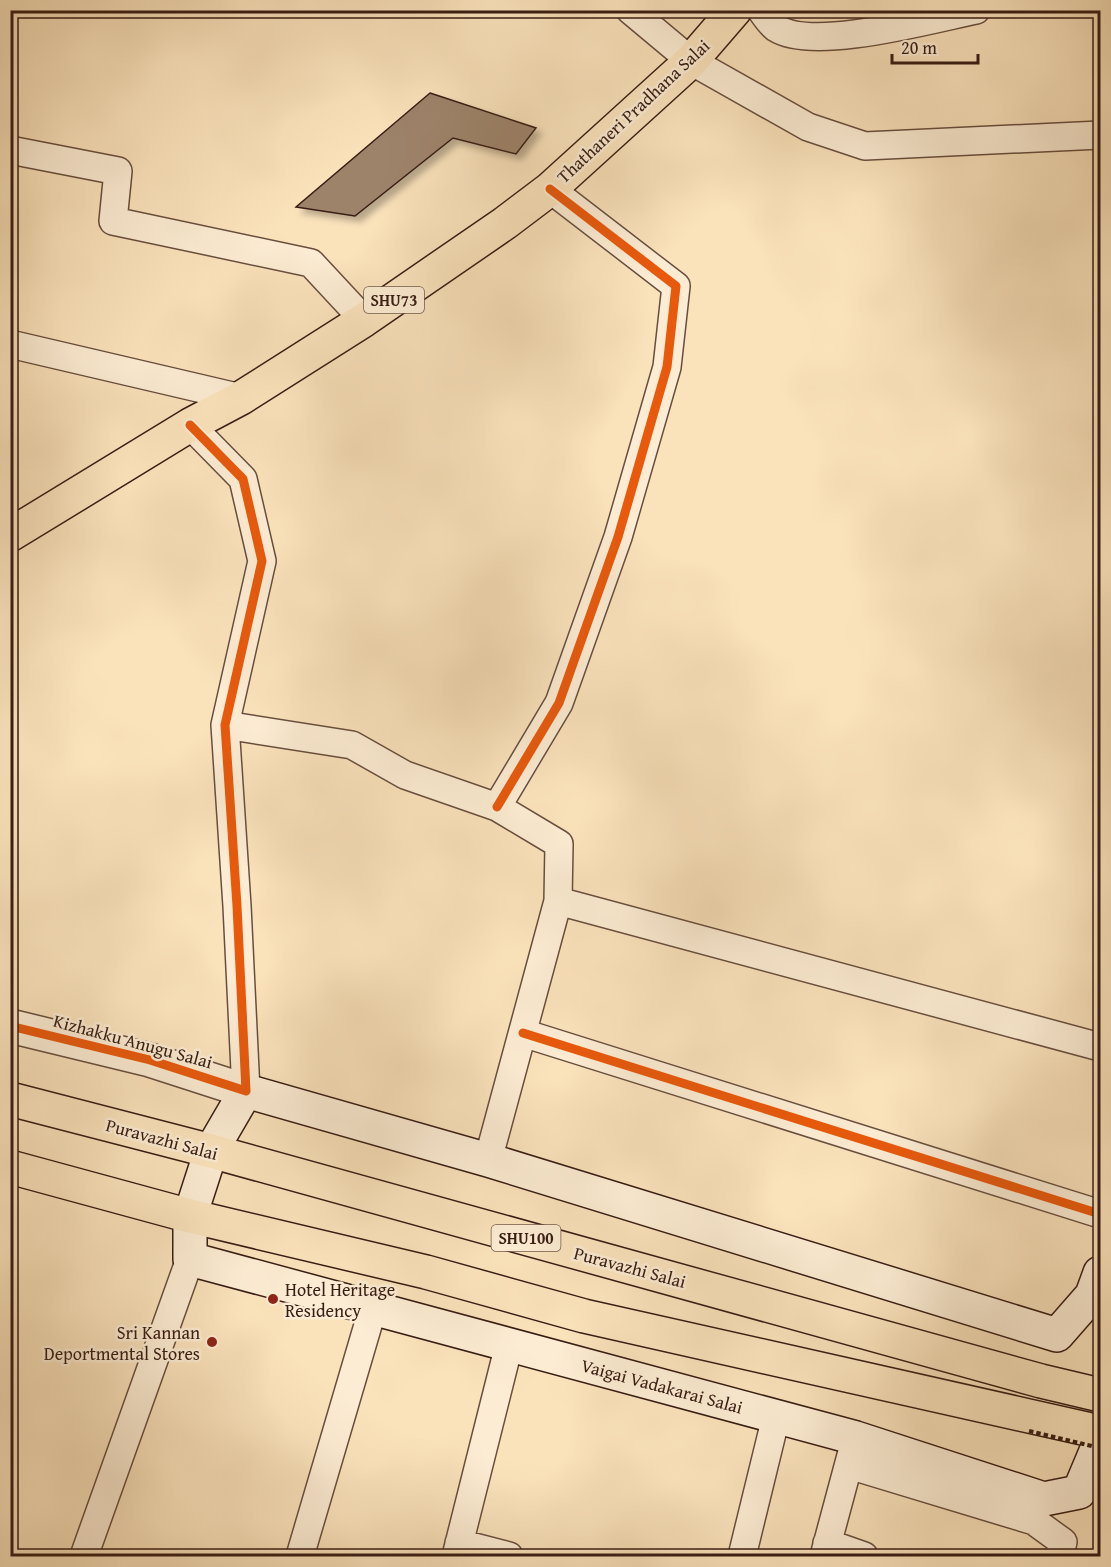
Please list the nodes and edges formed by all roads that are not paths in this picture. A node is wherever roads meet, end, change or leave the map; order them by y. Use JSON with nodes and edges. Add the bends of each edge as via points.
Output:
{"nodes":[{"id":1,"x":630,"y":10,"type":"edge"},
{"id":2,"x":735,"y":10,"type":"edge"},
{"id":3,"x":761,"y":10,"type":"edge"},
{"id":4,"x":976,"y":10,"type":"edge"},
{"id":5,"x":691,"y":61,"type":"junction"},
{"id":6,"x":1101,"y":135,"type":"edge"},
{"id":7,"x":10,"y":150,"type":"edge"},
{"id":8,"x":550,"y":189,"type":"junction"},
{"id":9,"x":364,"y":320,"type":"junction"},
{"id":10,"x":10,"y":344,"type":"edge"},
{"id":11,"x":241,"y":398,"type":"junction"},
{"id":12,"x":190,"y":425,"type":"junction"},
{"id":13,"x":10,"y":535,"type":"edge"},
{"id":14,"x":225,"y":725,"type":"junction"},
{"id":15,"x":497,"y":807,"type":"junction"},
{"id":16,"x":558,"y":901,"type":"junction"},
{"id":17,"x":10,"y":1026,"type":"edge"},
{"id":18,"x":523,"y":1033,"type":"junction"},
{"id":19,"x":1101,"y":1047,"type":"edge"},
{"id":20,"x":246,"y":1091,"type":"junction"},
{"id":21,"x":10,"y":1099,"type":"edge"},
{"id":22,"x":211,"y":1151,"type":"junction"},
{"id":23,"x":488,"y":1160,"type":"junction"},
{"id":24,"x":10,"y":1167,"type":"edge"},
{"id":25,"x":1101,"y":1214,"type":"edge"},
{"id":26,"x":190,"y":1216,"type":"junction"},
{"id":27,"x":190,"y":1258,"type":"junction"},
{"id":28,"x":1101,"y":1273,"type":"edge"},
{"id":29,"x":373,"y":1308,"type":"junction"},
{"id":30,"x":509,"y":1345,"type":"junction"},
{"id":31,"x":1101,"y":1395,"type":"edge"},
{"id":32,"x":776,"y":1417,"type":"junction"},
{"id":33,"x":1101,"y":1432,"type":"edge"},
{"id":34,"x":1101,"y":1442,"type":"edge"},
{"id":35,"x":852,"y":1452,"type":"junction"},
{"id":36,"x":458,"y":1550,"type":"edge"},
{"id":37,"x":825,"y":1550,"type":"edge"},
{"id":38,"x":84,"y":1557,"type":"edge"},
{"id":39,"x":300,"y":1557,"type":"edge"},
{"id":40,"x":509,"y":1557,"type":"edge"},
{"id":41,"x":742,"y":1557,"type":"edge"},
{"id":42,"x":864,"y":1557,"type":"edge"},
{"id":43,"x":1059,"y":1557,"type":"edge"}],
"edges":[{"from":1,"to":5,"type":"street"},
{"from":2,"to":5,"type":"main road","name":"Thathaneri Pradhana Salai","number":"SHU73"},
{"from":3,"to":4,"type":"street","via":[[776,28],[812,36],[861,33]]},
{"from":5,"to":6,"type":"street","via":[[808,127],[865,146]]},
{"from":5,"to":8,"type":"main road","name":"Thathaneri Pradhana Salai","number":"SHU73"},
{"from":7,"to":9,"type":"street","via":[[118,171],[113,220],[311,263]]},
{"from":8,"to":9,"type":"main road","name":"Thathaneri Pradhana Salai","number":"SHU73"},
{"from":8,"to":15,"type":"street","via":[[676,286],[667,367],[618,537],[559,702]]},
{"from":9,"to":11,"type":"main road","name":"Thathaneri Pradhana Salai","number":"SHU73"},
{"from":10,"to":11,"type":"street"},
{"from":11,"to":12,"type":"main road","name":"Thathaneri Pradhana Salai","number":"SHU73"},
{"from":12,"to":13,"type":"main road","name":"Thathaneri Pradhana Salai","number":"SHU73"},
{"from":12,"to":14,"type":"street","via":[[243,479],[262,561]]},
{"from":14,"to":15,"type":"street","via":[[352,745],[405,775]]},
{"from":14,"to":20,"type":"street"},
{"from":15,"to":16,"type":"street","via":[[559,844]]},
{"from":16,"to":18,"type":"street"},
{"from":16,"to":19,"type":"street"},
{"from":17,"to":20,"type":"main road","name":"Kizhakku Anugu Salai","via":[[150,1060]]},
{"from":18,"to":23,"type":"street"},
{"from":18,"to":25,"type":"street"},
{"from":20,"to":22,"type":"main road"},
{"from":20,"to":23,"type":"main road"},
{"from":21,"to":22,"type":"main road","name":"Puravazhi Salai","number":"SHU100"},
{"from":22,"to":26,"type":"main road"},
{"from":22,"to":31,"type":"main road","name":"Puravazhi Salai","number":"SHU100"},
{"from":23,"to":28,"type":"main road","via":[[1058,1335],[1092,1295]]},
{"from":24,"to":26,"type":"main road"},
{"from":26,"to":27,"type":"main road"},
{"from":26,"to":33,"type":"main road","via":[[1031,1423]]},
{"from":27,"to":29,"type":"main road","name":"Vaigai Vadakarai Salai"},
{"from":27,"to":38,"type":"street"},
{"from":29,"to":30,"type":"main road","name":"Vaigai Vadakarai Salai"},
{"from":29,"to":39,"type":"street"},
{"from":30,"to":32,"type":"main road","name":"Vaigai Vadakarai Salai"},
{"from":30,"to":36,"type":"street"},
{"from":32,"to":35,"type":"main road","name":"Vaigai Vadakarai Salai"},
{"from":32,"to":41,"type":"street"},
{"from":34,"to":35,"type":"main road","name":"Vaigai Vadakarai Salai","via":[[1079,1492],[1044,1499]]},
{"from":35,"to":37,"type":"street"},
{"from":35,"to":43,"type":"street","via":[[1034,1521],[1063,1542]]},
{"from":36,"to":40,"type":"street"},
{"from":37,"to":42,"type":"street"}]}
